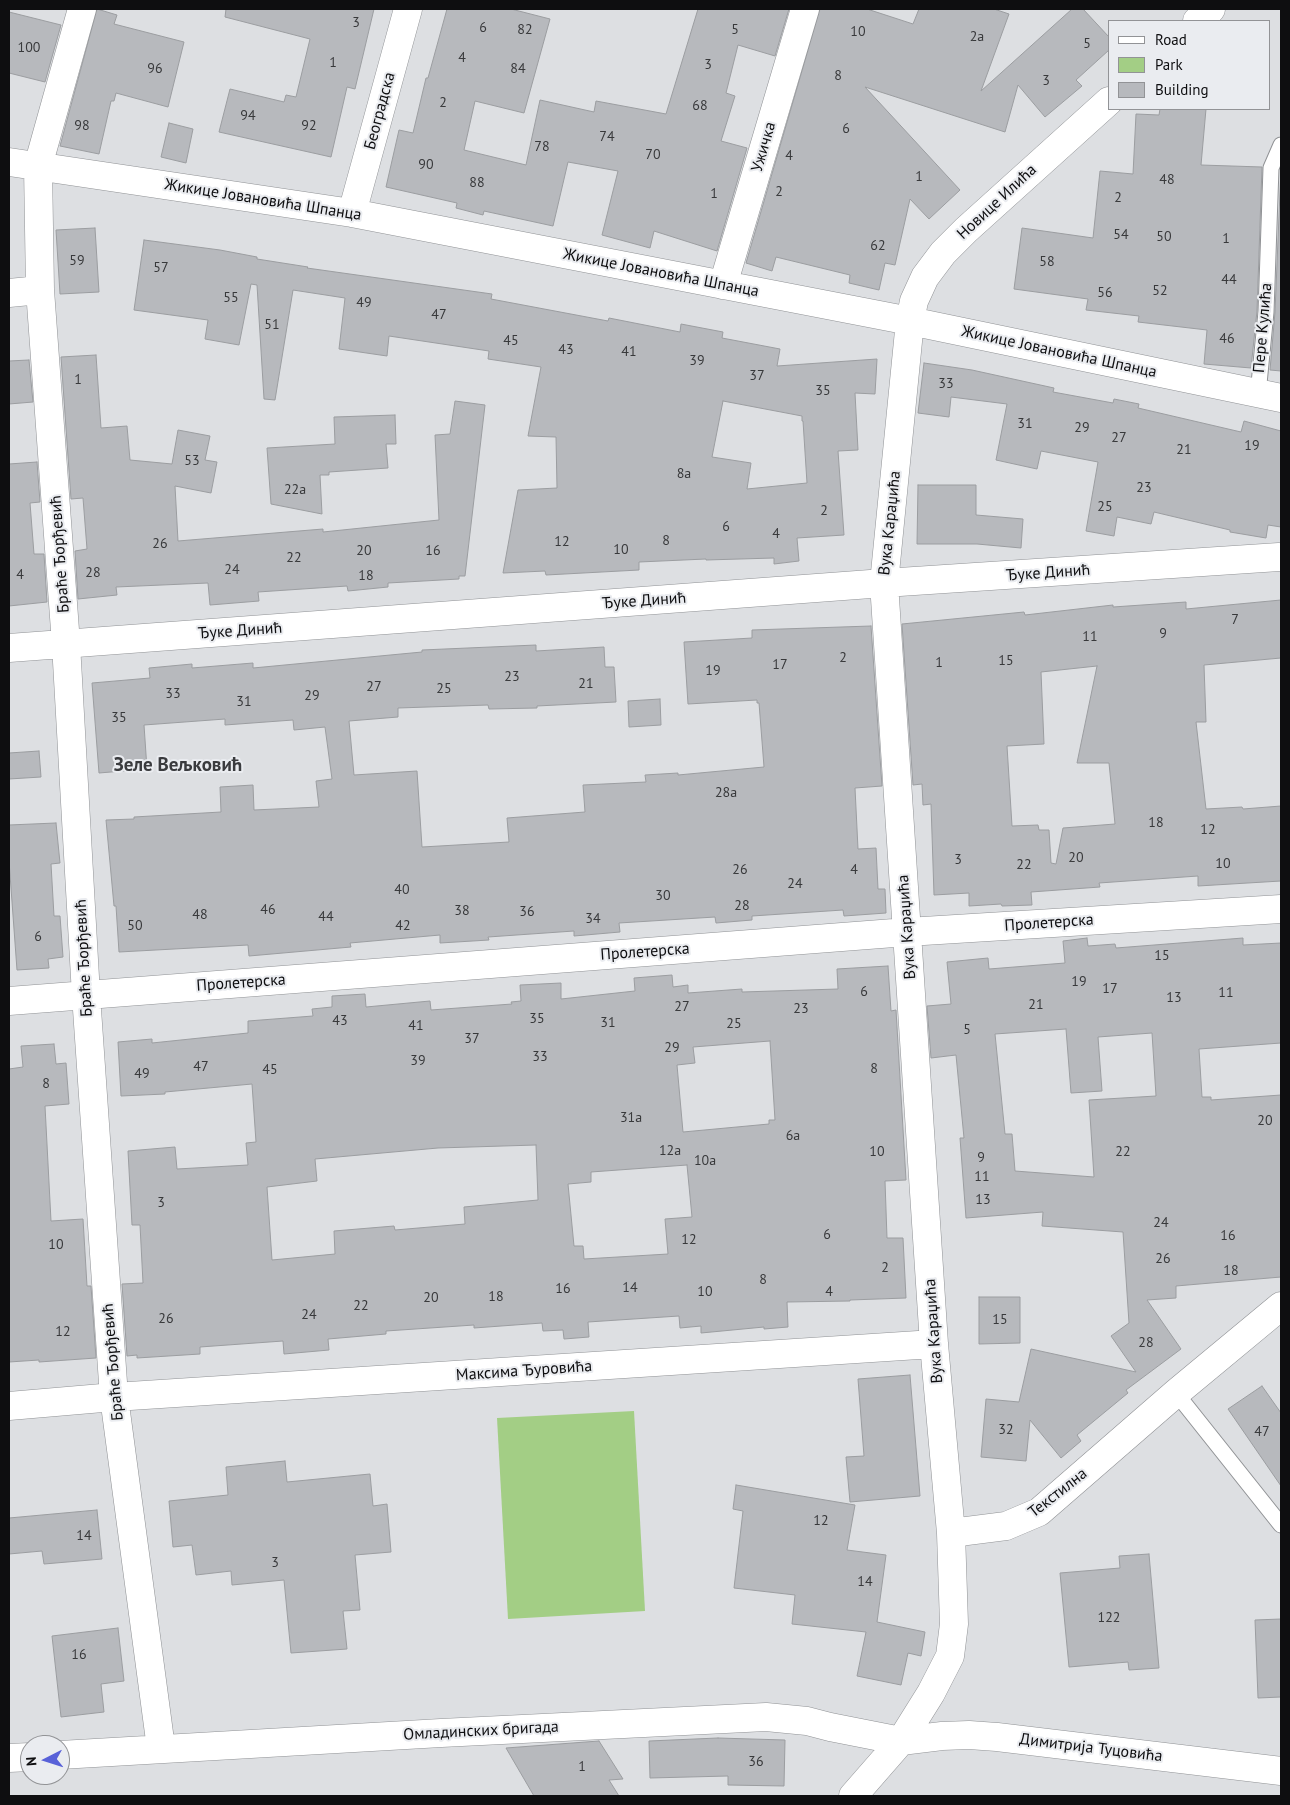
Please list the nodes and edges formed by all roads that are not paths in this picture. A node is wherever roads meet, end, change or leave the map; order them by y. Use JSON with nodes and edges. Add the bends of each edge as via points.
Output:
{"nodes":[{"id":1,"x":82,"y":9,"type":"edge"},
{"id":2,"x":408,"y":9,"type":"edge"},
{"id":3,"x":805,"y":9,"type":"edge"},
{"id":4,"x":1211,"y":9,"type":"edge"},
{"id":5,"x":1198,"y":20,"type":"edge"},
{"id":6,"x":1108,"y":102,"type":"edge"},
{"id":7,"x":1281,"y":145,"type":"edge"},
{"id":8,"x":9,"y":162,"type":"edge"},
{"id":9,"x":38,"y":166,"type":"junction"},
{"id":10,"x":352,"y":213,"type":"junction"},
{"id":11,"x":723,"y":285,"type":"junction"},
{"id":12,"x":40,"y":290,"type":"junction"},
{"id":13,"x":9,"y":292,"type":"edge"},
{"id":14,"x":910,"y":321,"type":"junction"},
{"id":15,"x":1270,"y":396,"type":"edge"},
{"id":16,"x":1279,"y":557,"type":"dead end"},
{"id":17,"x":884,"y":584,"type":"junction"},
{"id":18,"x":66,"y":644,"type":"junction"},
{"id":19,"x":9,"y":648,"type":"edge"},
{"id":20,"x":1281,"y":909,"type":"edge"},
{"id":21,"x":907,"y":932,"type":"junction"},
{"id":22,"x":86,"y":995,"type":"junction"},
{"id":23,"x":9,"y":1001,"type":"edge"},
{"id":24,"x":1281,"y":1306,"type":"edge"},
{"id":25,"x":934,"y":1344,"type":"junction"},
{"id":26,"x":1176,"y":1394,"type":"junction"},
{"id":27,"x":114,"y":1397,"type":"junction"},
{"id":28,"x":9,"y":1406,"type":"edge"},
{"id":29,"x":1281,"y":1525,"type":"edge"},
{"id":30,"x":951,"y":1533,"type":"junction"},
{"id":31,"x":901,"y":1741,"type":"junction"},
{"id":32,"x":162,"y":1748,"type":"junction"},
{"id":33,"x":70,"y":1754,"type":"edge"},
{"id":34,"x":1281,"y":1771,"type":"edge"},
{"id":35,"x":852,"y":1796,"type":"edge"}],
"edges":[{"from":1,"to":9,"type":"street"},
{"from":2,"to":10,"type":"street","name":"Београдска"},
{"from":3,"to":11,"type":"street","name":"Ужичка"},
{"from":4,"to":5,"type":"street"},
{"from":6,"to":14,"type":"street","name":"Новице Илића","via":[[943,253],[925,277],[914,301]]},
{"from":7,"to":15,"type":"lane","name":"Пере Кулића","via":[[1271,168],[1266,312]]},
{"from":8,"to":9,"type":"street","name":"Жикице Јовановића Шпанца"},
{"from":9,"to":10,"type":"street","name":"Жикице Јовановића Шпанца"},
{"from":9,"to":12,"type":"street","name":"Браће Ђорђевић"},
{"from":10,"to":11,"type":"street","name":"Жикице Јовановића Шпанца"},
{"from":11,"to":14,"type":"street","name":"Жикице Јовановића Шпанца"},
{"from":12,"to":13,"type":"street"},
{"from":12,"to":18,"type":"street","name":"Браће Ђорђевић"},
{"from":14,"to":15,"type":"street","name":"Жикице Јовановића Шпанца"},
{"from":14,"to":17,"type":"street","name":"Вука Караџића"},
{"from":16,"to":17,"type":"street","name":"Ђуке Динић"},
{"from":17,"to":18,"type":"street","name":"Ђуке Динић"},
{"from":17,"to":21,"type":"street","name":"Вука Караџића"},
{"from":18,"to":19,"type":"street","name":"Ђуке Динић"},
{"from":18,"to":22,"type":"street","name":"Браће Ђорђевић"},
{"from":20,"to":21,"type":"street","name":"Пролетерска"},
{"from":21,"to":22,"type":"street","name":"Пролетерска"},
{"from":21,"to":25,"type":"street","name":"Вука Караџића"},
{"from":22,"to":23,"type":"street","name":"Пролетерска"},
{"from":22,"to":27,"type":"street","name":"Браће Ђорђевић"},
{"from":24,"to":26,"type":"street","name":"Текстилна"},
{"from":25,"to":27,"type":"street","name":"Максима Ђуровића"},
{"from":25,"to":30,"type":"street","name":"Вука Караџића"},
{"from":26,"to":29,"type":"lane"},
{"from":26,"to":30,"type":"street","name":"Текстилна","via":[[1039,1512],[1006,1526]]},
{"from":27,"to":28,"type":"street","name":"Максима Ђуровића"},
{"from":27,"to":32,"type":"street","name":"Браће Ђорђевић"},
{"from":30,"to":31,"type":"street","via":[[954,1624],[950,1656]]},
{"from":31,"to":32,"type":"street","name":"Омладинских бригада","via":[[807,1721],[766,1718]]},
{"from":31,"to":34,"type":"street","name":"Димитрија Туцовића","via":[[942,1736],[998,1737]]},
{"from":31,"to":35,"type":"street"},
{"from":32,"to":33,"type":"street","name":"Омладинских бригада"}]}
